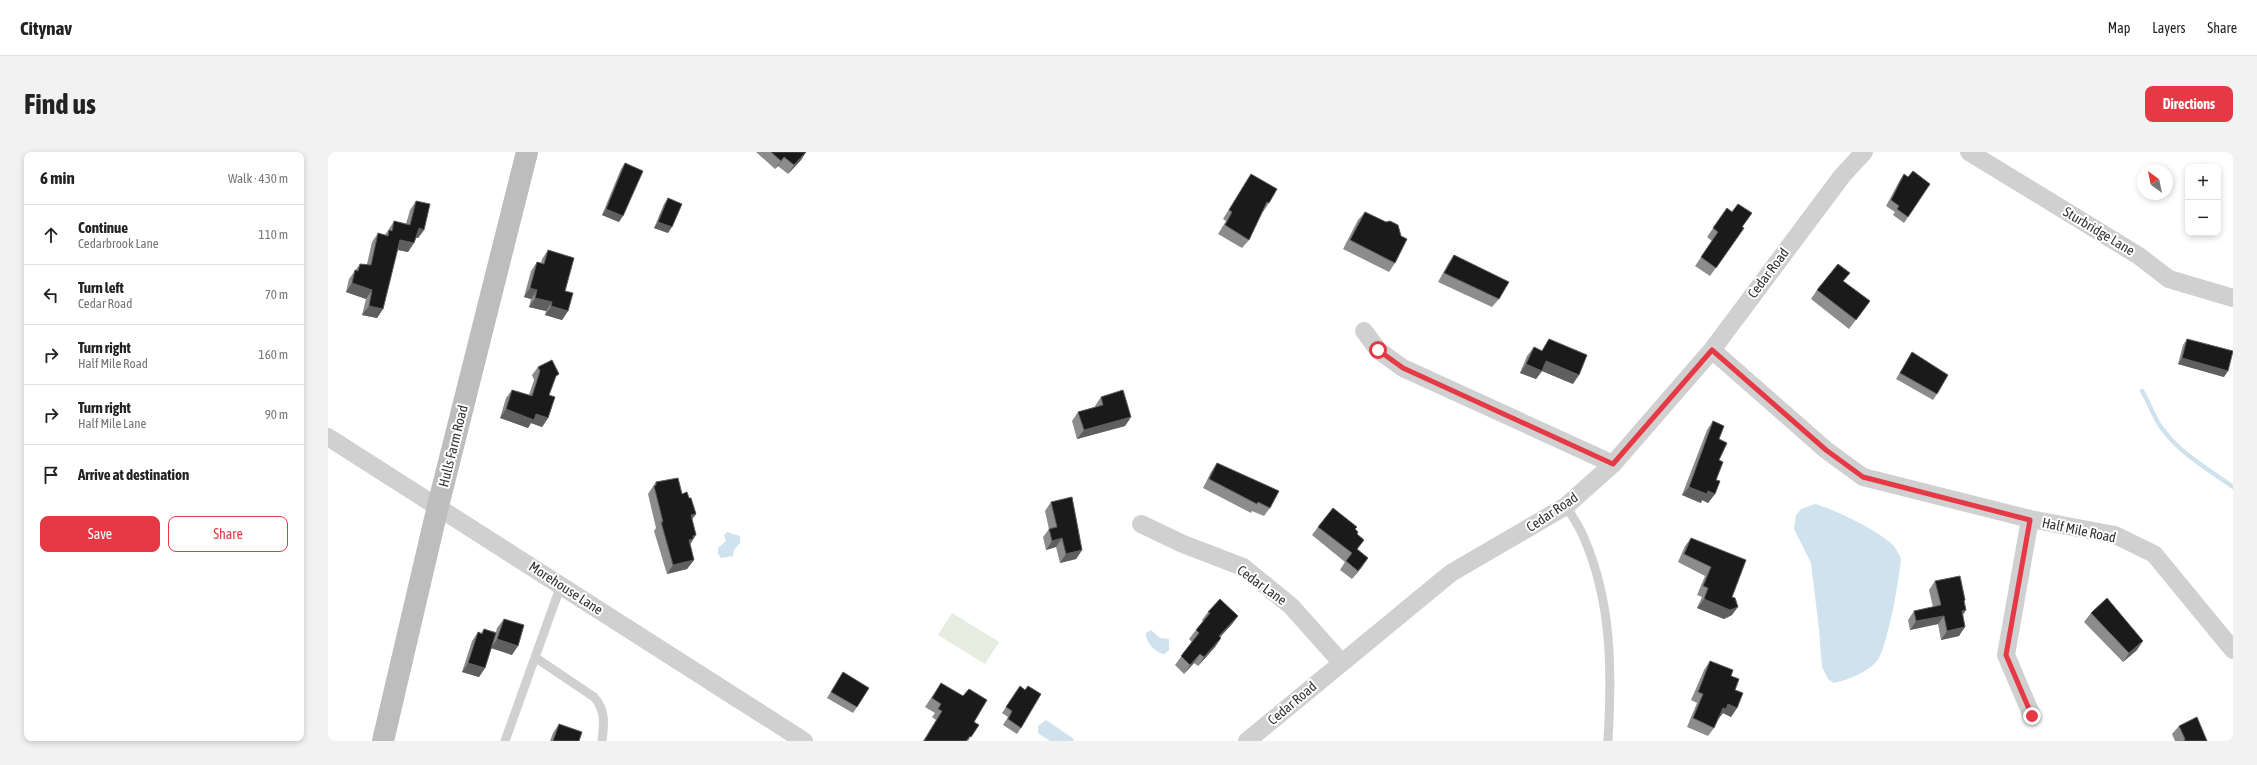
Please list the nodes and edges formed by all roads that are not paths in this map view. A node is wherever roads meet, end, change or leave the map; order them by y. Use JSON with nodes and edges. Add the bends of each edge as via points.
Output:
{"nodes":[{"id":1,"x":527,"y":152,"type":"edge"},
{"id":2,"x":1864,"y":152,"type":"edge"},
{"id":3,"x":1969,"y":152,"type":"edge"},
{"id":4,"x":2233,"y":298,"type":"edge"},
{"id":5,"x":1364,"y":331,"type":"dead end"},
{"id":6,"x":1712,"y":350,"type":"junction"},
{"id":7,"x":328,"y":437,"type":"edge"},
{"id":8,"x":1613,"y":464,"type":"junction"},
{"id":9,"x":438,"y":506,"type":"junction"},
{"id":10,"x":1566,"y":506,"type":"junction"},
{"id":11,"x":2030,"y":520,"type":"junction"},
{"id":12,"x":1141,"y":524,"type":"dead end"},
{"id":13,"x":561,"y":585,"type":"junction"},
{"id":14,"x":2233,"y":650,"type":"edge"},
{"id":15,"x":536,"y":658,"type":"junction"},
{"id":16,"x":1341,"y":662,"type":"junction"},
{"id":17,"x":2032,"y":716,"type":"dead end"},
{"id":18,"x":1608,"y":740,"type":"edge"},
{"id":19,"x":383,"y":741,"type":"edge"},
{"id":20,"x":505,"y":741,"type":"edge"},
{"id":21,"x":602,"y":741,"type":"edge"},
{"id":22,"x":804,"y":741,"type":"edge"},
{"id":23,"x":1248,"y":741,"type":"edge"}],
"edges":[{"from":1,"to":9,"type":"main road","name":"Hulls Farm Road"},
{"from":2,"to":6,"type":"street","name":"Cedar Road","via":[[1842,176]]},
{"from":3,"to":4,"type":"street","name":"Sturbridge Lane","via":[[2139,256],[2169,279]]},
{"from":5,"to":8,"type":"street","via":[[1378,350],[1403,368]]},
{"from":6,"to":8,"type":"street","name":"Cedar Road"},
{"from":6,"to":11,"type":"street","name":"Half Mile Road","via":[[1826,450],[1863,477]]},
{"from":7,"to":9,"type":"street","name":"Morehouse Lane"},
{"from":8,"to":10,"type":"street","name":"Cedar Road"},
{"from":9,"to":13,"type":"street","name":"Morehouse Lane"},
{"from":9,"to":19,"type":"main road","name":"Hulls Farm Road"},
{"from":10,"to":16,"type":"street","name":"Cedar Road","via":[[1451,573]]},
{"from":10,"to":18,"type":"lane","via":[[1584,537],[1596,569],[1606,610],[1610,703]]},
{"from":11,"to":14,"type":"street","name":"Half Mile Road","via":[[2115,535],[2154,554]]},
{"from":11,"to":17,"type":"street","via":[[2006,655]]},
{"from":12,"to":16,"type":"street","name":"Cedar Lane","via":[[1183,544],[1243,567],[1291,606]]},
{"from":13,"to":15,"type":"lane"},
{"from":13,"to":22,"type":"street","name":"Morehouse Lane"},
{"from":15,"to":20,"type":"lane"},
{"from":15,"to":21,"type":"lane","via":[[600,704],[604,726]]},
{"from":16,"to":23,"type":"street","name":"Cedar Road"}]}
